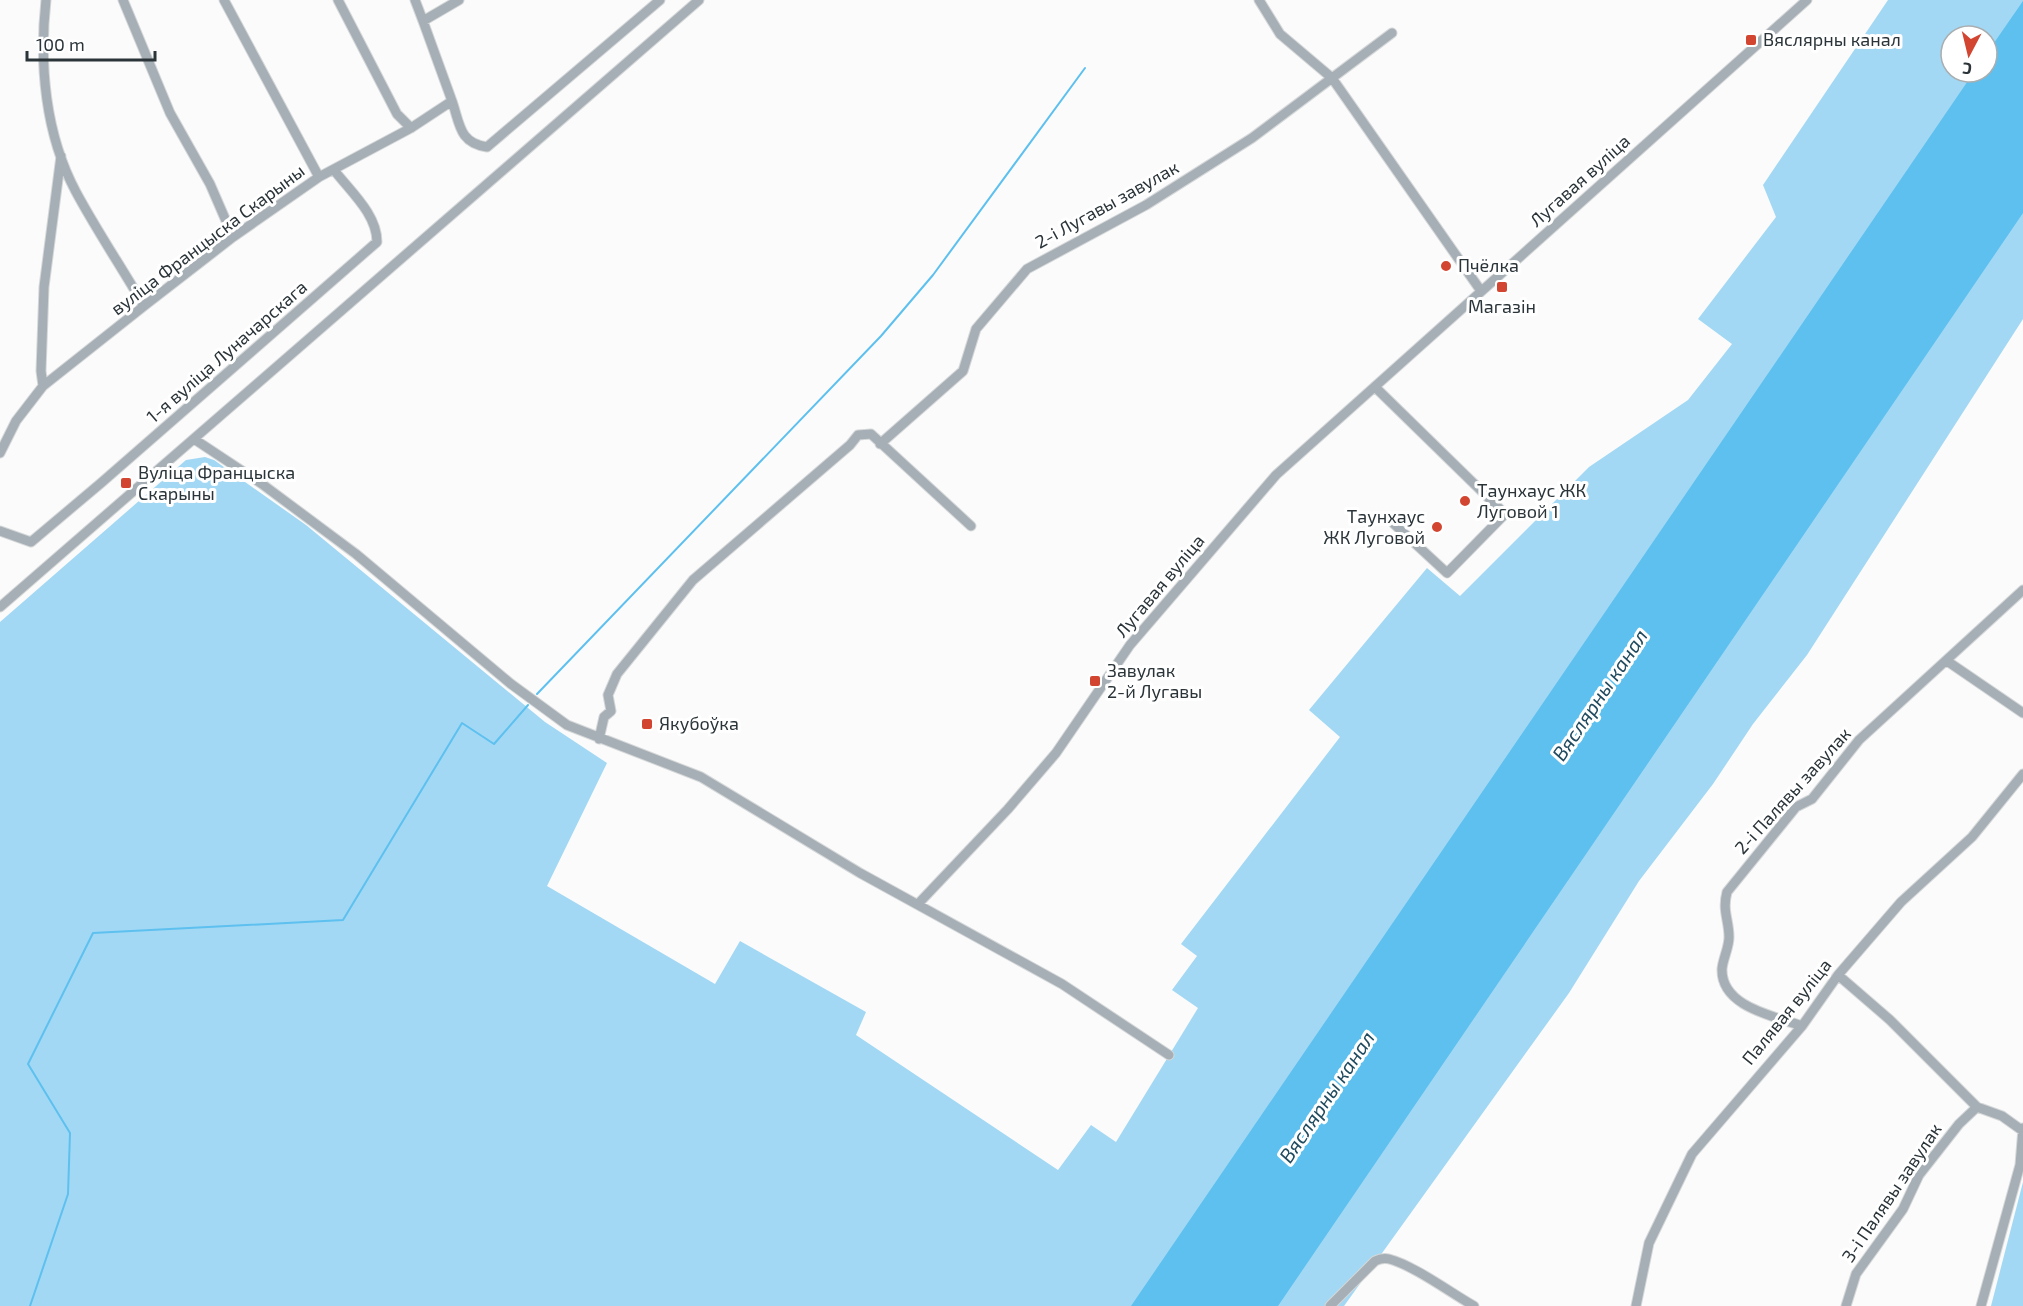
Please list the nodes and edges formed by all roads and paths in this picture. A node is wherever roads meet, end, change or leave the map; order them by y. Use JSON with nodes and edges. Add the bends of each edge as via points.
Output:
{"nodes":[{"id":1,"x":46,"y":0,"type":"edge"},
{"id":2,"x":123,"y":0,"type":"edge"},
{"id":3,"x":224,"y":0,"type":"edge"},
{"id":4,"x":338,"y":0,"type":"edge"},
{"id":5,"x":416,"y":0,"type":"edge"},
{"id":6,"x":459,"y":0,"type":"edge"},
{"id":7,"x":660,"y":0,"type":"edge"},
{"id":8,"x":699,"y":0,"type":"edge"},
{"id":9,"x":1259,"y":0,"type":"edge"},
{"id":10,"x":1807,"y":0,"type":"edge"},
{"id":11,"x":423,"y":21,"type":"junction"},
{"id":12,"x":1392,"y":33,"type":"dead end"},
{"id":13,"x":1332,"y":78,"type":"junction"},
{"id":14,"x":452,"y":101,"type":"junction"},
{"id":15,"x":411,"y":128,"type":"junction"},
{"id":16,"x":61,"y":154,"type":"junction"},
{"id":17,"x":334,"y":170,"type":"junction"},
{"id":18,"x":319,"y":177,"type":"junction"},
{"id":19,"x":233,"y":237,"type":"junction"},
{"id":20,"x":1481,"y":291,"type":"junction"},
{"id":21,"x":144,"y":306,"type":"junction"},
{"id":22,"x":43,"y":386,"type":"junction"},
{"id":23,"x":1375,"y":387,"type":"junction"},
{"id":24,"x":194,"y":439,"type":"junction"},
{"id":25,"x":880,"y":444,"type":"junction"},
{"id":26,"x":0,"y":453,"type":"edge"},
{"id":27,"x":1394,"y":524,"type":"dead end"},
{"id":28,"x":971,"y":526,"type":"dead end"},
{"id":29,"x":0,"y":531,"type":"edge"},
{"id":30,"x":2023,"y":590,"type":"edge"},
{"id":31,"x":0,"y":607,"type":"edge"},
{"id":32,"x":1947,"y":661,"type":"junction"},
{"id":33,"x":2023,"y":713,"type":"edge"},
{"id":34,"x":599,"y":739,"type":"junction"},
{"id":35,"x":2023,"y":774,"type":"edge"},
{"id":36,"x":918,"y":904,"type":"junction"},
{"id":37,"x":1838,"y":975,"type":"junction"},
{"id":38,"x":1802,"y":1026,"type":"junction"},
{"id":39,"x":1169,"y":1055,"type":"dead end"},
{"id":40,"x":1977,"y":1107,"type":"junction"},
{"id":41,"x":2023,"y":1130,"type":"edge"},
{"id":42,"x":1330,"y":1306,"type":"edge"},
{"id":43,"x":1474,"y":1306,"type":"edge"},
{"id":44,"x":1636,"y":1306,"type":"edge"},
{"id":45,"x":1846,"y":1306,"type":"edge"},
{"id":46,"x":1981,"y":1306,"type":"edge"}],
"edges":[{"from":1,"to":16,"type":"street","via":[[45,86],[50,124]]},
{"from":2,"to":19,"type":"street","via":[[170,113],[210,184]]},
{"from":3,"to":18,"type":"street"},
{"from":4,"to":15,"type":"street","via":[[397,114]]},
{"from":5,"to":11,"type":"street"},
{"from":6,"to":11,"type":"street"},
{"from":7,"to":14,"type":"street","via":[[487,147],[465,139]]},
{"from":8,"to":24,"type":"street"},
{"from":9,"to":13,"type":"street","via":[[1280,34]]},
{"from":10,"to":20,"type":"street","name":"Лугавая вуліца"},
{"from":11,"to":14,"type":"street"},
{"from":12,"to":13,"type":"street","name":"2-і Лугавы завулак"},
{"from":13,"to":20,"type":"street"},
{"from":13,"to":25,"type":"street","name":"2-і Лугавы завулак","via":[[1252,138],[1146,205],[1027,268],[976,329],[963,371]]},
{"from":14,"to":15,"type":"street","name":"вуліца Францыска Скарыны"},
{"from":15,"to":17,"type":"street","name":"вуліца Францыска Скарыны"},
{"from":16,"to":21,"type":"street","via":[[75,191]]},
{"from":16,"to":22,"type":"street","via":[[44,286]]},
{"from":17,"to":18,"type":"street","name":"вуліца Францыска Скарыны"},
{"from":17,"to":29,"type":"street","name":"1-я вуліца Луначарскага","via":[[370,215],[377,230],[377,242],[31,542]]},
{"from":18,"to":19,"type":"street","name":"вуліца Францыска Скарыны"},
{"from":19,"to":21,"type":"street","name":"вуліца Францыска Скарыны"},
{"from":20,"to":23,"type":"street","name":"Лугавая вуліца"},
{"from":21,"to":22,"type":"street","name":"вуліца Францыска Скарыны"},
{"from":22,"to":26,"type":"street","name":"вуліца Францыска Скарыны","via":[[16,421]]},
{"from":23,"to":27,"type":"street","via":[[1505,514],[1447,573]]},
{"from":23,"to":36,"type":"street","name":"Лугавая вуліца","via":[[1276,475],[1130,645],[1056,753]]},
{"from":24,"to":31,"type":"street"},
{"from":24,"to":34,"type":"street","via":[[356,554],[511,684],[567,725]]},
{"from":25,"to":28,"type":"street"},
{"from":25,"to":34,"type":"street","via":[[871,434],[858,435],[693,580],[617,674],[608,695],[610,711],[604,717]]},
{"from":30,"to":32,"type":"street","name":"2-і Палявы завулак"},
{"from":32,"to":33,"type":"street"},
{"from":32,"to":38,"type":"street","name":"2-і Палявы завулак","via":[[1859,740],[1812,799],[1796,807],[1727,892],[1724,917],[1729,937],[1722,968],[1724,983],[1743,1004]]},
{"from":34,"to":36,"type":"street","via":[[701,777]]},
{"from":35,"to":37,"type":"street","name":"Палявая вуліца","via":[[1972,837],[1901,902]]},
{"from":36,"to":39,"type":"street","via":[[1062,984]]},
{"from":37,"to":38,"type":"street","name":"Палявая вуліца"},
{"from":37,"to":40,"type":"street","via":[[1890,1020]]},
{"from":38,"to":44,"type":"street","name":"Палявая вуліца","via":[[1692,1154],[1649,1244]]},
{"from":40,"to":41,"type":"street","via":[[2002,1116]]},
{"from":40,"to":45,"type":"street","name":"3-і Палявы завулак","via":[[1919,1175],[1903,1209],[1857,1274]]},
{"from":41,"to":46,"type":"street","via":[[2020,1165]]},
{"from":42,"to":43,"type":"street","via":[[1375,1261],[1389,1259]]}]}
